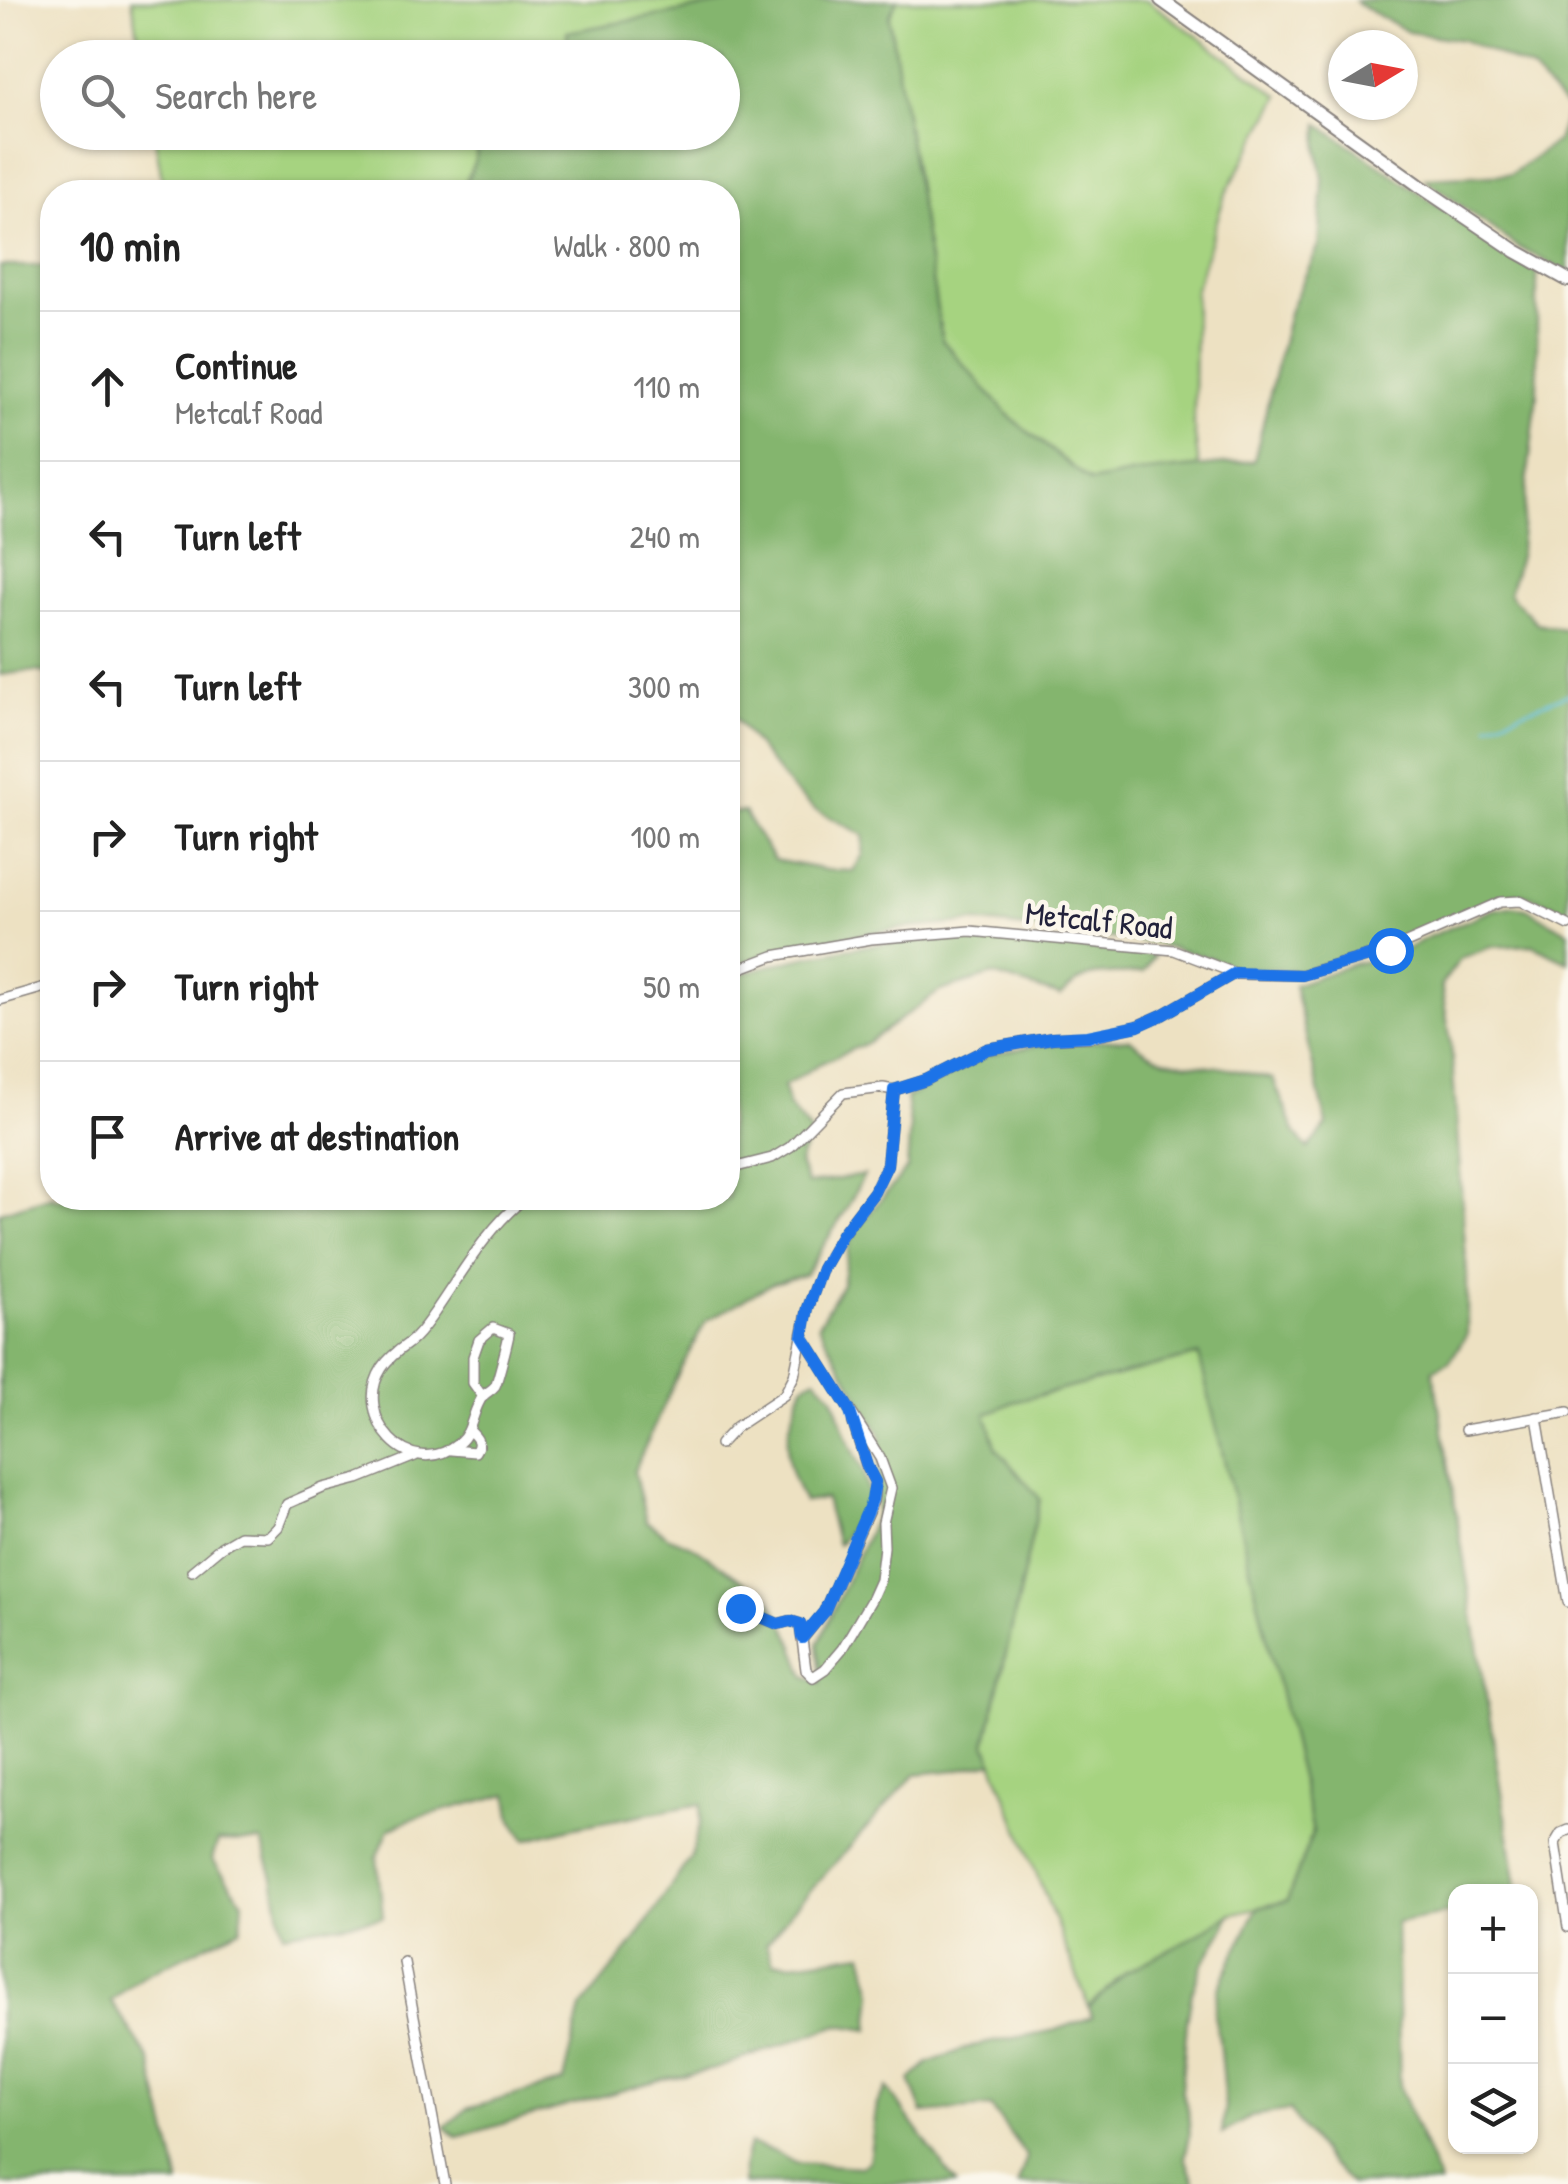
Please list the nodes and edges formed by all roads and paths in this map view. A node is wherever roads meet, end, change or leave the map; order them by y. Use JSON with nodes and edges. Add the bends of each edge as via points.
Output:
{"nodes":[{"id":1,"x":1161,"y":0,"type":"edge"},
{"id":2,"x":1568,"y":280,"type":"edge"},
{"id":3,"x":1568,"y":925,"type":"edge"},
{"id":4,"x":740,"y":968,"type":"edge"},
{"id":5,"x":1235,"y":973,"type":"junction"},
{"id":6,"x":40,"y":988,"type":"edge"},
{"id":7,"x":0,"y":1000,"type":"edge"},
{"id":8,"x":894,"y":1090,"type":"junction"},
{"id":9,"x":740,"y":1166,"type":"edge"},
{"id":10,"x":512,"y":1210,"type":"edge"},
{"id":11,"x":803,"y":1336,"type":"junction"},
{"id":12,"x":483,"y":1397,"type":"junction"},
{"id":13,"x":849,"y":1409,"type":"junction"},
{"id":14,"x":1568,"y":1412,"type":"edge"},
{"id":15,"x":1537,"y":1417,"type":"junction"},
{"id":16,"x":469,"y":1430,"type":"junction"},
{"id":17,"x":1465,"y":1430,"type":"dead end"},
{"id":18,"x":720,"y":1444,"type":"dead end"},
{"id":19,"x":449,"y":1450,"type":"junction"},
{"id":20,"x":418,"y":1455,"type":"junction"},
{"id":21,"x":192,"y":1571,"type":"dead end"},
{"id":22,"x":1568,"y":1602,"type":"edge"},
{"id":23,"x":740,"y":1608,"type":"dead end"},
{"id":24,"x":802,"y":1638,"type":"junction"},
{"id":25,"x":1568,"y":1830,"type":"edge"},
{"id":26,"x":1568,"y":1927,"type":"edge"},
{"id":27,"x":404,"y":1962,"type":"dead end"},
{"id":28,"x":445,"y":2184,"type":"edge"}],
"edges":[{"from":1,"to":2,"type":"street","via":[[1420,186]]},
{"from":3,"to":5,"type":"street","name":"Metcalf Road","via":[[1520,901],[1500,902],[1390,950],[1302,975]]},
{"from":4,"to":5,"type":"street","name":"Metcalf Road","via":[[870,939],[970,932],[1174,950]]},
{"from":5,"to":8,"type":"street","via":[[1138,1026],[987,1049]]},
{"from":6,"to":7,"type":"street"},
{"from":8,"to":9,"type":"street","via":[[843,1093],[790,1147]]},
{"from":8,"to":11,"type":"street","via":[[887,1165],[822,1269]]},
{"from":10,"to":20,"type":"street","via":[[422,1330],[381,1368],[374,1386],[380,1426],[404,1452]]},
{"from":11,"to":13,"type":"street"},
{"from":11,"to":18,"type":"street","via":[[784,1394]]},
{"from":12,"to":12,"type":"street","via":[[498,1382],[509,1334],[493,1328],[474,1356],[473,1383]]},
{"from":12,"to":16,"type":"street"},
{"from":13,"to":24,"type":"street","via":[[875,1482],[872,1500],[824,1612]]},
{"from":13,"to":24,"type":"street","via":[[891,1488],[880,1580],[842,1649],[813,1677]]},
{"from":14,"to":15,"type":"street"},
{"from":15,"to":17,"type":"street"},
{"from":15,"to":22,"type":"street"},
{"from":16,"to":19,"type":"street"},
{"from":16,"to":19,"type":"street","via":[[479,1440],[475,1452]]},
{"from":19,"to":20,"type":"street"},
{"from":20,"to":21,"type":"street","via":[[298,1498],[268,1537],[240,1536]]},
{"from":23,"to":24,"type":"street","via":[[778,1624],[800,1624]]},
{"from":25,"to":26,"type":"street","via":[[1555,1843]]},
{"from":27,"to":28,"type":"street"}]}
